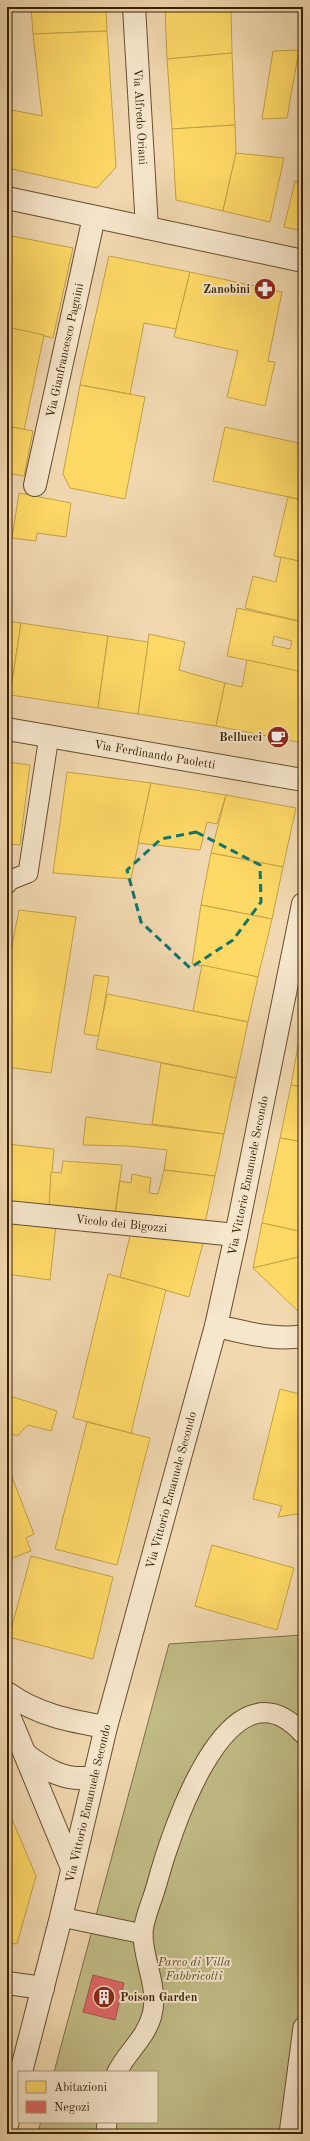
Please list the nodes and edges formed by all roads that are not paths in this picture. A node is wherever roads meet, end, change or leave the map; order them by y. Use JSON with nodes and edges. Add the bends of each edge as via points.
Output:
{"nodes":[{"id":1,"x":134,"y":7,"type":"edge"},
{"id":2,"x":7,"y":198,"type":"edge"},
{"id":3,"x":94,"y":217,"type":"junction"},
{"id":4,"x":147,"y":228,"type":"junction"},
{"id":5,"x":303,"y":261,"type":"edge"},
{"id":6,"x":35,"y":484,"type":"dead end"},
{"id":7,"x":7,"y":729,"type":"edge"},
{"id":8,"x":49,"y":736,"type":"junction"},
{"id":9,"x":303,"y":780,"type":"edge"},
{"id":10,"x":7,"y":884,"type":"edge"},
{"id":11,"x":303,"y":904,"type":"edge"},
{"id":12,"x":7,"y":1212,"type":"edge"},
{"id":13,"x":236,"y":1235,"type":"junction"},
{"id":14,"x":216,"y":1326,"type":"junction"},
{"id":15,"x":303,"y":1336,"type":"edge"},
{"id":16,"x":7,"y":1693,"type":"edge"},
{"id":17,"x":7,"y":1711,"type":"edge"},
{"id":18,"x":106,"y":1727,"type":"junction"},
{"id":19,"x":303,"y":1734,"type":"edge"},
{"id":20,"x":25,"y":1754,"type":"junction"},
{"id":21,"x":93,"y":1777,"type":"junction"},
{"id":22,"x":72,"y":1868,"type":"junction"},
{"id":23,"x":61,"y":1917,"type":"junction"},
{"id":24,"x":143,"y":1934,"type":"junction"},
{"id":25,"x":7,"y":1982,"type":"edge"},
{"id":26,"x":43,"y":1988,"type":"junction"},
{"id":27,"x":303,"y":2027,"type":"edge"},
{"id":28,"x":21,"y":2071,"type":"edge"},
{"id":29,"x":118,"y":2071,"type":"edge"},
{"id":30,"x":18,"y":2084,"type":"edge"},
{"id":31,"x":107,"y":2123,"type":"edge"},
{"id":32,"x":7,"y":2126,"type":"edge"},
{"id":33,"x":106,"y":2134,"type":"edge"},
{"id":34,"x":289,"y":2134,"type":"edge"}],
"edges":[{"from":1,"to":4,"type":"street","name":"Via Alfredo Oriani"},
{"from":2,"to":3,"type":"street"},
{"from":3,"to":4,"type":"street"},
{"from":3,"to":6,"type":"street","name":"Via Gianfrancesco Pagnini"},
{"from":4,"to":5,"type":"street"},
{"from":7,"to":8,"type":"street","name":"Via Ferdinando Paoletti"},
{"from":8,"to":9,"type":"street","name":"Via Ferdinando Paoletti"},
{"from":8,"to":10,"type":"lane","via":[[28,873],[8,881]]},
{"from":11,"to":13,"type":"street","name":"Via Vittorio Emanuele Secondo"},
{"from":12,"to":13,"type":"street","name":"Vicolo dei Bigozzi"},
{"from":13,"to":14,"type":"street","name":"Via Vittorio Emanuele Secondo"},
{"from":14,"to":15,"type":"street","via":[[265,1337],[283,1339]]},
{"from":14,"to":18,"type":"street","name":"Via Vittorio Emanuele Secondo"},
{"from":16,"to":18,"type":"street","via":[[36,1711],[64,1721]]},
{"from":17,"to":20,"type":"street"},
{"from":18,"to":21,"type":"street","name":"Via Vittorio Emanuele Secondo"},
{"from":19,"to":24,"type":"lane","via":[[281,1716],[266,1712],[244,1719],[221,1740],[203,1765],[184,1803],[165,1855]]},
{"from":20,"to":21,"type":"street","via":[[55,1774],[71,1778]]},
{"from":20,"to":22,"type":"street"},
{"from":21,"to":22,"type":"street","name":"Via Vittorio Emanuele Secondo"},
{"from":22,"to":23,"type":"street","name":"Via Vittorio Emanuele Secondo"},
{"from":23,"to":24,"type":"lane"},
{"from":23,"to":26,"type":"street","name":"Via Vittorio Emanuele Secondo"},
{"from":24,"to":29,"type":"lane","via":[[152,1984],[152,2015],[141,2039]]},
{"from":25,"to":26,"type":"street"},
{"from":26,"to":28,"type":"street","name":"Via Vittorio Emanuele Secondo"},
{"from":27,"to":34,"type":"lane"},
{"from":30,"to":32,"type":"street"},
{"from":31,"to":33,"type":"lane"}]}
